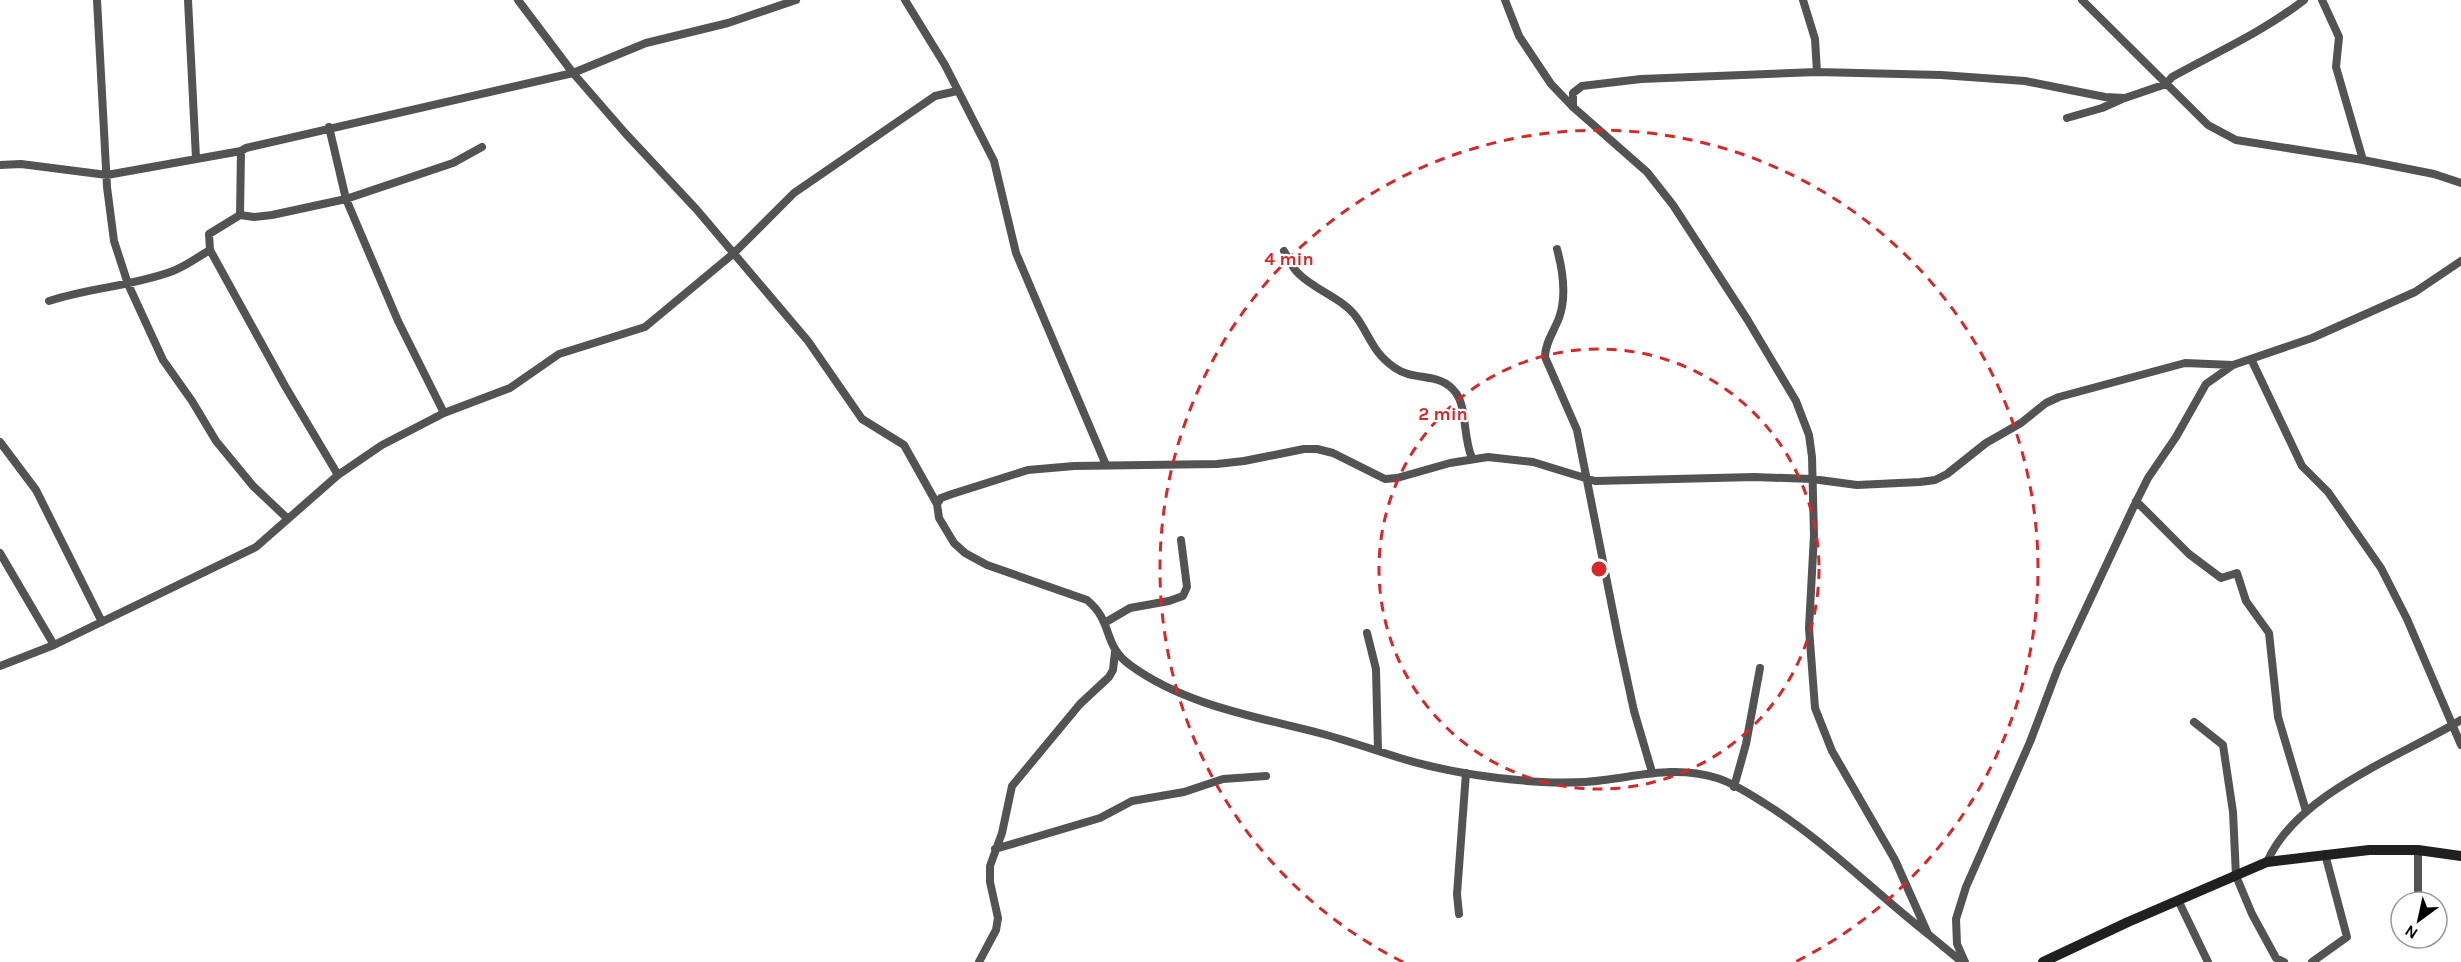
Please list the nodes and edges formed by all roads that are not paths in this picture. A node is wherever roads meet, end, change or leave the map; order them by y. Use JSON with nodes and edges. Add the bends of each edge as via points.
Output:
{"nodes":[{"id":1,"x":97,"y":0,"type":"edge"},
{"id":2,"x":188,"y":0,"type":"edge"},
{"id":3,"x":518,"y":0,"type":"edge"},
{"id":4,"x":796,"y":0,"type":"edge"},
{"id":5,"x":905,"y":0,"type":"edge"},
{"id":6,"x":1505,"y":0,"type":"edge"},
{"id":7,"x":1803,"y":0,"type":"edge"},
{"id":8,"x":2082,"y":0,"type":"edge"},
{"id":9,"x":2304,"y":0,"type":"edge"},
{"id":10,"x":2322,"y":0,"type":"edge"},
{"id":11,"x":1817,"y":72,"type":"junction"},
{"id":12,"x":573,"y":73,"type":"junction"},
{"id":13,"x":2166,"y":84,"type":"junction"},
{"id":14,"x":957,"y":91,"type":"junction"},
{"id":15,"x":2124,"y":98,"type":"junction"},
{"id":16,"x":1573,"y":107,"type":"junction"},
{"id":17,"x":2067,"y":118,"type":"dead end"},
{"id":18,"x":329,"y":128,"type":"junction"},
{"id":19,"x":482,"y":147,"type":"dead end"},
{"id":20,"x":241,"y":151,"type":"junction"},
{"id":21,"x":196,"y":158,"type":"junction"},
{"id":22,"x":2363,"y":160,"type":"junction"},
{"id":23,"x":0,"y":165,"type":"edge"},
{"id":24,"x":107,"y":176,"type":"junction"},
{"id":25,"x":2461,"y":183,"type":"edge"},
{"id":26,"x":346,"y":199,"type":"junction"},
{"id":27,"x":240,"y":215,"type":"junction"},
{"id":28,"x":1557,"y":249,"type":"dead end"},
{"id":29,"x":210,"y":250,"type":"junction"},
{"id":30,"x":1284,"y":251,"type":"dead end"},
{"id":31,"x":733,"y":254,"type":"junction"},
{"id":32,"x":2461,"y":261,"type":"edge"},
{"id":33,"x":128,"y":284,"type":"junction"},
{"id":34,"x":49,"y":302,"type":"dead end"},
{"id":35,"x":2252,"y":361,"type":"junction"},
{"id":36,"x":2233,"y":365,"type":"junction"},
{"id":37,"x":444,"y":413,"type":"junction"},
{"id":38,"x":0,"y":442,"type":"edge"},
{"id":39,"x":1472,"y":458,"type":"junction"},
{"id":40,"x":1106,"y":465,"type":"junction"},
{"id":41,"x":338,"y":475,"type":"junction"},
{"id":42,"x":1812,"y":478,"type":"junction"},
{"id":43,"x":1586,"y":479,"type":"junction"},
{"id":44,"x":2136,"y":501,"type":"junction"},
{"id":45,"x":937,"y":504,"type":"junction"},
{"id":46,"x":288,"y":519,"type":"junction"},
{"id":47,"x":1181,"y":540,"type":"dead end"},
{"id":48,"x":0,"y":553,"type":"edge"},
{"id":49,"x":102,"y":622,"type":"junction"},
{"id":50,"x":1106,"y":622,"type":"junction"},
{"id":51,"x":1367,"y":633,"type":"dead end"},
{"id":52,"x":54,"y":645,"type":"junction"},
{"id":53,"x":1115,"y":652,"type":"junction"},
{"id":54,"x":0,"y":666,"type":"edge"},
{"id":55,"x":1761,"y":668,"type":"dead end"},
{"id":56,"x":2461,"y":720,"type":"edge"},
{"id":57,"x":2194,"y":722,"type":"dead end"},
{"id":58,"x":2453,"y":725,"type":"junction"},
{"id":59,"x":2461,"y":745,"type":"edge"},
{"id":60,"x":1378,"y":751,"type":"junction"},
{"id":61,"x":1652,"y":772,"type":"junction"},
{"id":62,"x":1466,"y":773,"type":"junction"},
{"id":63,"x":1266,"y":776,"type":"dead end"},
{"id":64,"x":1734,"y":786,"type":"junction"},
{"id":65,"x":2306,"y":811,"type":"junction"},
{"id":66,"x":995,"y":849,"type":"junction"},
{"id":67,"x":2418,"y":850,"type":"junction"},
{"id":68,"x":2325,"y":854,"type":"junction"},
{"id":69,"x":2461,"y":856,"type":"edge"},
{"id":70,"x":2267,"y":862,"type":"junction"},
{"id":71,"x":2236,"y":876,"type":"junction"},
{"id":72,"x":2418,"y":890,"type":"edge"},
{"id":73,"x":2178,"y":900,"type":"junction"},
{"id":74,"x":1459,"y":914,"type":"dead end"},
{"id":75,"x":1928,"y":934,"type":"junction"},
{"id":76,"x":979,"y":962,"type":"edge"},
{"id":77,"x":1964,"y":962,"type":"edge"},
{"id":78,"x":2043,"y":962,"type":"edge"},
{"id":79,"x":2208,"y":962,"type":"edge"},
{"id":80,"x":2284,"y":962,"type":"edge"},
{"id":81,"x":2312,"y":962,"type":"edge"}],
"edges":[{"from":1,"to":24,"type":"street"},
{"from":2,"to":21,"type":"street"},
{"from":3,"to":12,"type":"street"},
{"from":4,"to":12,"type":"street","via":[[728,23],[646,43]]},
{"from":5,"to":14,"type":"street"},
{"from":6,"to":16,"type":"street","via":[[1537,65]]},
{"from":7,"to":11,"type":"street","via":[[1815,39]]},
{"from":8,"to":13,"type":"street"},
{"from":9,"to":13,"type":"street","via":[[2278,21],[2172,77]]},
{"from":10,"to":22,"type":"street","via":[[2338,37],[2336,67]]},
{"from":11,"to":15,"type":"street","via":[[2025,81]]},
{"from":11,"to":16,"type":"street","via":[[1641,79],[1582,86],[1573,93]]},
{"from":12,"to":18,"type":"street"},
{"from":12,"to":31,"type":"street"},
{"from":13,"to":15,"type":"street"},
{"from":13,"to":22,"type":"street","via":[[2208,125],[2236,140]]},
{"from":14,"to":31,"type":"street","via":[[935,96],[794,193]]},
{"from":14,"to":40,"type":"street","via":[[994,161],[1016,253]]},
{"from":15,"to":17,"type":"street"},
{"from":16,"to":42,"type":"street","via":[[1647,172],[1747,319],[1796,400],[1809,435]]},
{"from":18,"to":20,"type":"street"},
{"from":18,"to":26,"type":"street"},
{"from":19,"to":26,"type":"street","via":[[453,163]]},
{"from":20,"to":21,"type":"street"},
{"from":20,"to":27,"type":"street"},
{"from":21,"to":24,"type":"street"},
{"from":22,"to":25,"type":"street"},
{"from":23,"to":24,"type":"street","via":[[21,164]]},
{"from":24,"to":33,"type":"street","via":[[114,241]]},
{"from":26,"to":27,"type":"street","via":[[272,215]]},
{"from":26,"to":37,"type":"street","via":[[398,321]]},
{"from":27,"to":29,"type":"street","via":[[209,234]]},
{"from":28,"to":43,"type":"street","via":[[1563,268],[1562,300],[1545,357],[1577,430]]},
{"from":29,"to":33,"type":"street","via":[[174,270]]},
{"from":29,"to":41,"type":"street"},
{"from":30,"to":39,"type":"street","via":[[1296,272],[1357,317],[1385,361],[1407,375],[1436,378],[1450,386],[1461,401],[1465,440]]},
{"from":31,"to":37,"type":"street","via":[[645,327],[559,354],[510,388]]},
{"from":31,"to":45,"type":"street","via":[[808,341],[862,419],[904,445]]},
{"from":32,"to":35,"type":"street","via":[[2415,292],[2370,314]]},
{"from":33,"to":34,"type":"street"},
{"from":33,"to":46,"type":"street","via":[[163,360],[216,441],[253,486]]},
{"from":35,"to":36,"type":"street"},
{"from":35,"to":58,"type":"street","via":[[2302,466],[2328,492],[2382,568]]},
{"from":36,"to":42,"type":"street","via":[[2185,363],[2059,397],[1935,480],[1857,485]]},
{"from":36,"to":44,"type":"street","via":[[2206,384]]},
{"from":37,"to":41,"type":"street","via":[[382,445]]},
{"from":38,"to":49,"type":"street","via":[[36,490]]},
{"from":39,"to":40,"type":"street","via":[[1385,479],[1317,449],[1217,464]]},
{"from":39,"to":43,"type":"street","via":[[1533,462]]},
{"from":40,"to":45,"type":"street","via":[[1028,470],[941,498]]},
{"from":41,"to":46,"type":"street"},
{"from":42,"to":43,"type":"street"},
{"from":42,"to":75,"type":"street","via":[[1814,535],[1809,628],[1815,708],[1832,751],[1895,860]]},
{"from":43,"to":61,"type":"street","via":[[1634,711]]},
{"from":44,"to":65,"type":"street","via":[[2189,554],[2221,578],[2237,573],[2246,601],[2269,633],[2278,717]]},
{"from":44,"to":77,"type":"street","via":[[2058,668],[1966,887],[1956,919],[1957,944]]},
{"from":45,"to":50,"type":"street","via":[[939,518],[964,553],[1087,600]]},
{"from":46,"to":49,"type":"street","via":[[256,547]]},
{"from":47,"to":50,"type":"street","via":[[1187,587],[1183,596],[1130,608]]},
{"from":48,"to":52,"type":"street"},
{"from":49,"to":52,"type":"street"},
{"from":50,"to":53,"type":"street"},
{"from":51,"to":60,"type":"street","via":[[1376,669]]},
{"from":52,"to":54,"type":"street"},
{"from":53,"to":60,"type":"street","via":[[1165,686],[1197,700]]},
{"from":53,"to":66,"type":"street","via":[[1109,677],[1080,704],[1012,786]]},
{"from":55,"to":64,"type":"street"},
{"from":56,"to":58,"type":"street"},
{"from":57,"to":71,"type":"street","via":[[2223,745]]},
{"from":58,"to":59,"type":"street"},
{"from":58,"to":65,"type":"street"},
{"from":60,"to":62,"type":"street"},
{"from":61,"to":62,"type":"street","via":[[1572,783],[1503,780]]},
{"from":61,"to":64,"type":"street","via":[[1686,772]]},
{"from":62,"to":74,"type":"street"},
{"from":63,"to":66,"type":"street","via":[[1223,779],[1184,792],[1132,801],[1100,818]]},
{"from":64,"to":75,"type":"street","via":[[1794,822]]},
{"from":65,"to":70,"type":"street","via":[[2286,830]]},
{"from":66,"to":76,"type":"street","via":[[990,882],[998,918],[991,942]]},
{"from":67,"to":68,"type":"main road"},
{"from":67,"to":69,"type":"main road"},
{"from":67,"to":72,"type":"street"},
{"from":68,"to":70,"type":"main road"},
{"from":68,"to":81,"type":"street","via":[[2347,937]]},
{"from":70,"to":71,"type":"main road"},
{"from":71,"to":73,"type":"main road"},
{"from":71,"to":80,"type":"street","via":[[2276,958]]},
{"from":73,"to":78,"type":"main road"},
{"from":73,"to":79,"type":"street"},
{"from":75,"to":77,"type":"street"}]}
